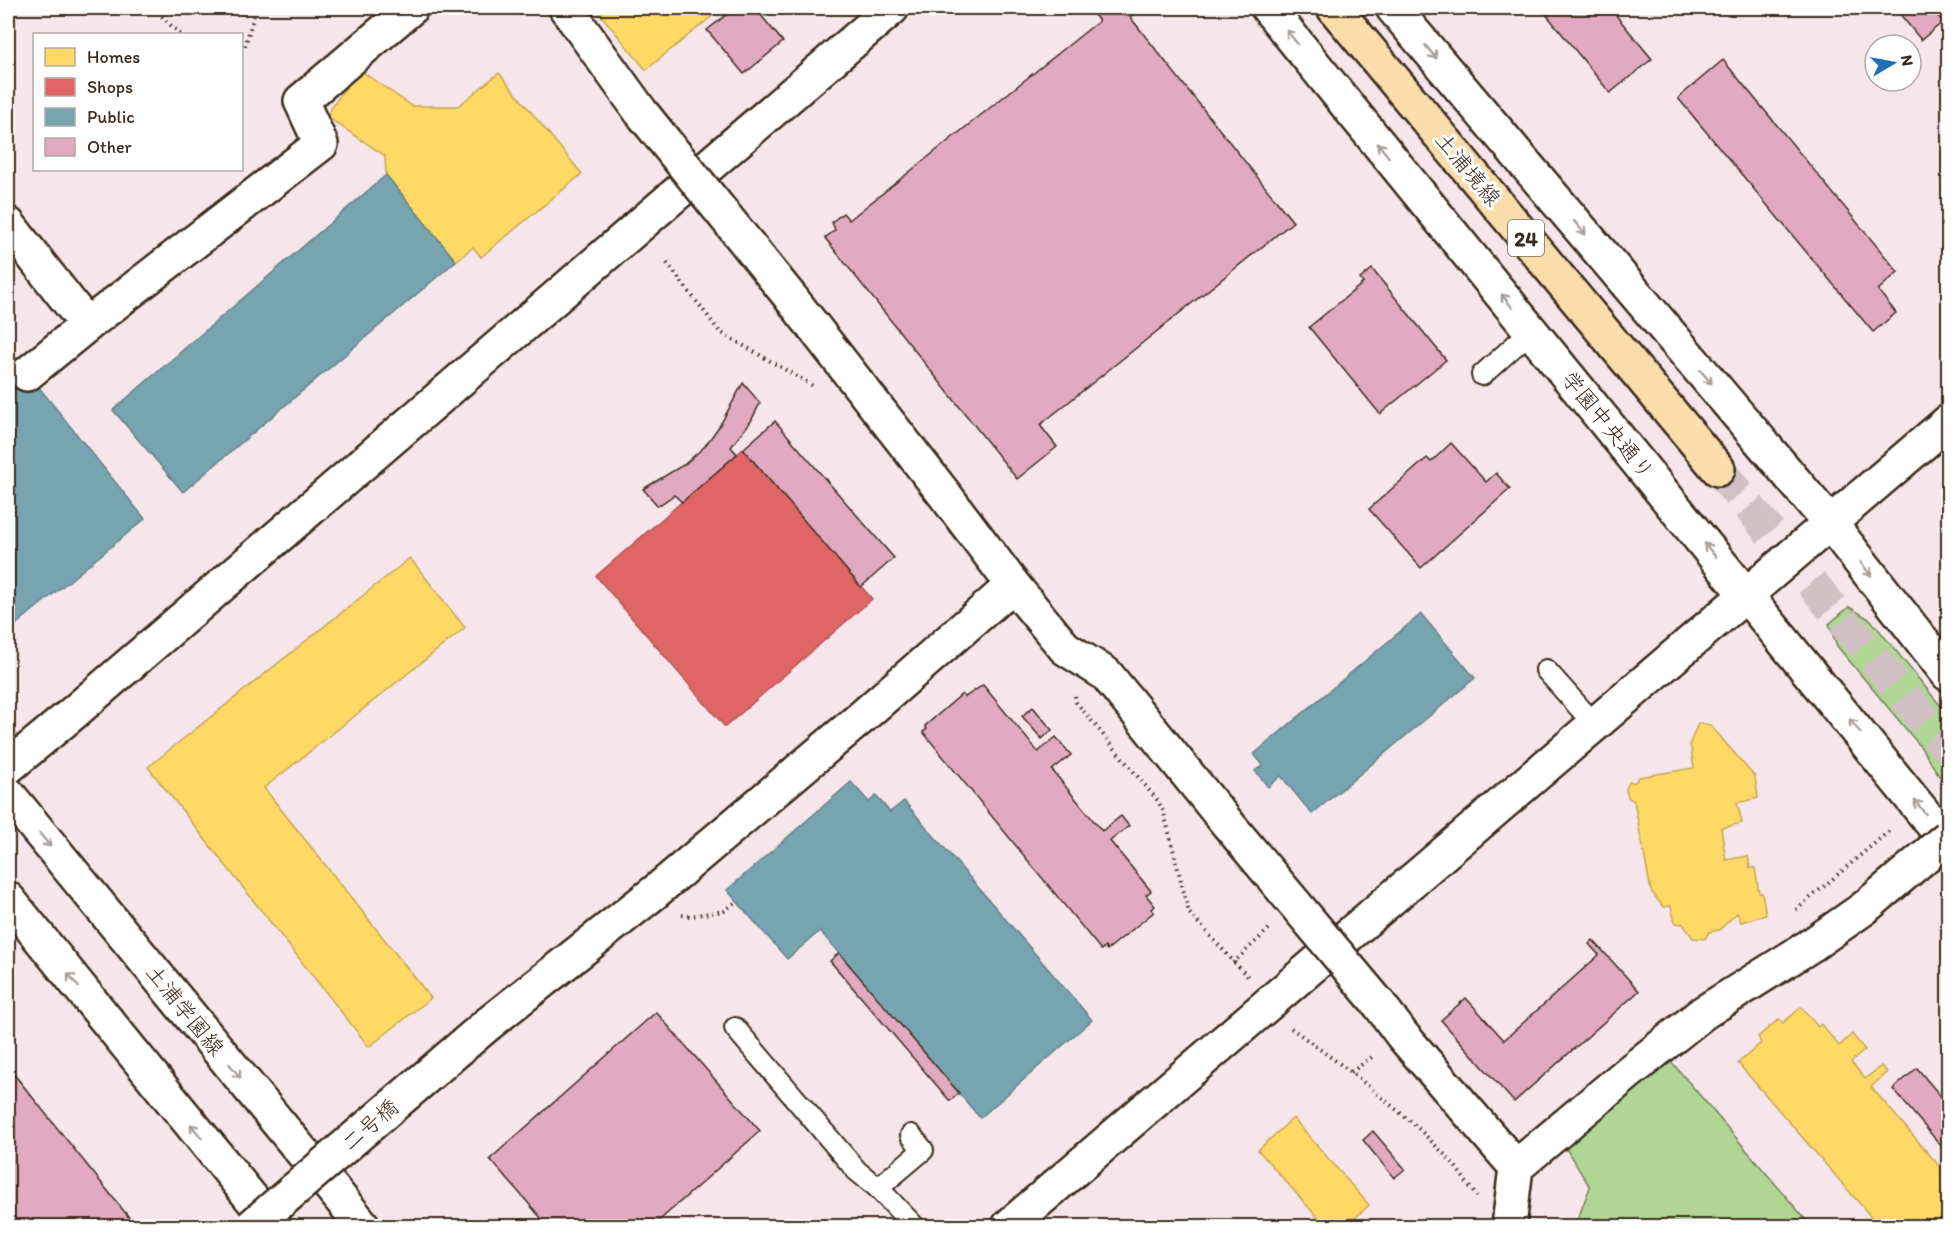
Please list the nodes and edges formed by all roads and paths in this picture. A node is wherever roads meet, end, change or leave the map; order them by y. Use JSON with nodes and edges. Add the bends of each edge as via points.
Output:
{"nodes":[{"id":1,"x":153,"y":8,"type":"edge"},
{"id":2,"x":256,"y":8,"type":"edge"},
{"id":3,"x":411,"y":8,"type":"edge"},
{"id":4,"x":566,"y":8,"type":"edge"},
{"id":5,"x":892,"y":8,"type":"edge"},
{"id":6,"x":1268,"y":8,"type":"edge"},
{"id":7,"x":1334,"y":8,"type":"edge"},
{"id":8,"x":1393,"y":8,"type":"edge"},
{"id":9,"x":179,"y":33,"type":"edge"},
{"id":10,"x":245,"y":46,"type":"dead end"},
{"id":11,"x":8,"y":224,"type":"edge"},
{"id":12,"x":667,"y":263,"type":"dead end"},
{"id":13,"x":87,"y":326,"type":"junction"},
{"id":14,"x":1531,"y":331,"type":"junction"},
{"id":15,"x":27,"y":374,"type":"dead end"},
{"id":16,"x":1482,"y":375,"type":"dead end"},
{"id":17,"x":815,"y":387,"type":"dead end"},
{"id":18,"x":1948,"y":422,"type":"edge"},
{"id":19,"x":1718,"y":469,"type":"tunnel mouth"},
{"id":20,"x":1830,"y":523,"type":"junction"},
{"id":21,"x":1012,"y":585,"type":"junction"},
{"id":22,"x":1747,"y":595,"type":"junction"},
{"id":23,"x":1065,"y":648,"type":"junction"},
{"id":24,"x":1546,"y":670,"type":"dead end"},
{"id":25,"x":1948,"y":674,"type":"edge"},
{"id":26,"x":1595,"y":725,"type":"junction"},
{"id":27,"x":8,"y":767,"type":"edge"},
{"id":28,"x":8,"y":794,"type":"edge"},
{"id":29,"x":1948,"y":837,"type":"edge"},
{"id":30,"x":1948,"y":843,"type":"edge"},
{"id":31,"x":655,"y":892,"type":"junction"},
{"id":32,"x":8,"y":899,"type":"edge"},
{"id":33,"x":737,"y":901,"type":"dead end"},
{"id":34,"x":1248,"y":977,"type":"dead end"},
{"id":35,"x":1288,"y":1025,"type":"dead end"},
{"id":36,"x":735,"y":1028,"type":"dead end"},
{"id":37,"x":910,"y":1136,"type":"dead end"},
{"id":38,"x":1516,"y":1167,"type":"junction"},
{"id":39,"x":878,"y":1188,"type":"junction"},
{"id":40,"x":1479,"y":1200,"type":"dead end"},
{"id":41,"x":252,"y":1227,"type":"edge"},
{"id":42,"x":274,"y":1227,"type":"edge"},
{"id":43,"x":363,"y":1227,"type":"edge"},
{"id":44,"x":914,"y":1227,"type":"edge"},
{"id":45,"x":1009,"y":1227,"type":"edge"},
{"id":46,"x":1509,"y":1227,"type":"edge"}],
"edges":[{"from":1,"to":9,"type":"path"},
{"from":2,"to":10,"type":"path"},
{"from":3,"to":13,"type":"street","via":[[345,74],[301,101],[321,144]]},
{"from":4,"to":21,"type":"street","bridge":true,"via":[[641,112],[791,298]]},
{"from":5,"to":27,"type":"street"},
{"from":14,"to":6,"type":"street","name":"学園中央通り","one_way":true},
{"from":7,"to":19,"type":"main road","name":"土浦境線","number":"24"},
{"from":8,"to":20,"type":"street","one_way":true},
{"from":11,"to":13,"type":"street"},
{"from":12,"to":17,"type":"path","via":[[720,332]]},
{"from":13,"to":15,"type":"street"},
{"from":14,"to":16,"type":"lane"},
{"from":22,"to":14,"type":"street","name":"学園中央通り","one_way":true},
{"from":18,"to":20,"type":"street"},
{"from":20,"to":22,"type":"street"},
{"from":20,"to":25,"type":"street","one_way":true},
{"from":21,"to":23,"type":"street"},
{"from":21,"to":31,"type":"street","name":"二号橋"},
{"from":22,"to":26,"type":"street"},
{"from":30,"to":22,"type":"street","name":"学園中央通り","one_way":true},
{"from":23,"to":34,"type":"path","via":[[1076,702],[1164,813],[1188,913]]},
{"from":23,"to":38,"type":"street","bridge":true,"via":[[1106,674],[1402,1035]]},
{"from":24,"to":26,"type":"lane"},
{"from":26,"to":45,"type":"street"},
{"from":28,"to":43,"type":"street","name":"土浦学園線","one_way":true},
{"from":29,"to":38,"type":"street","bridge":true,"via":[[1863,909],[1703,1013]]},
{"from":31,"to":33,"type":"path","via":[[672,911],[690,916],[724,911]]},
{"from":31,"to":41,"type":"street","name":"二号橋","bridge":true,"via":[[488,1024]]},
{"from":42,"to":32,"type":"street","one_way":true},
{"from":35,"to":40,"type":"path","via":[[1415,1125],[1453,1163]]},
{"from":36,"to":39,"type":"lane","via":[[857,1171]]},
{"from":37,"to":39,"type":"lane","via":[[923,1150]]},
{"from":38,"to":46,"type":"street"},
{"from":39,"to":44,"type":"lane"}]}
